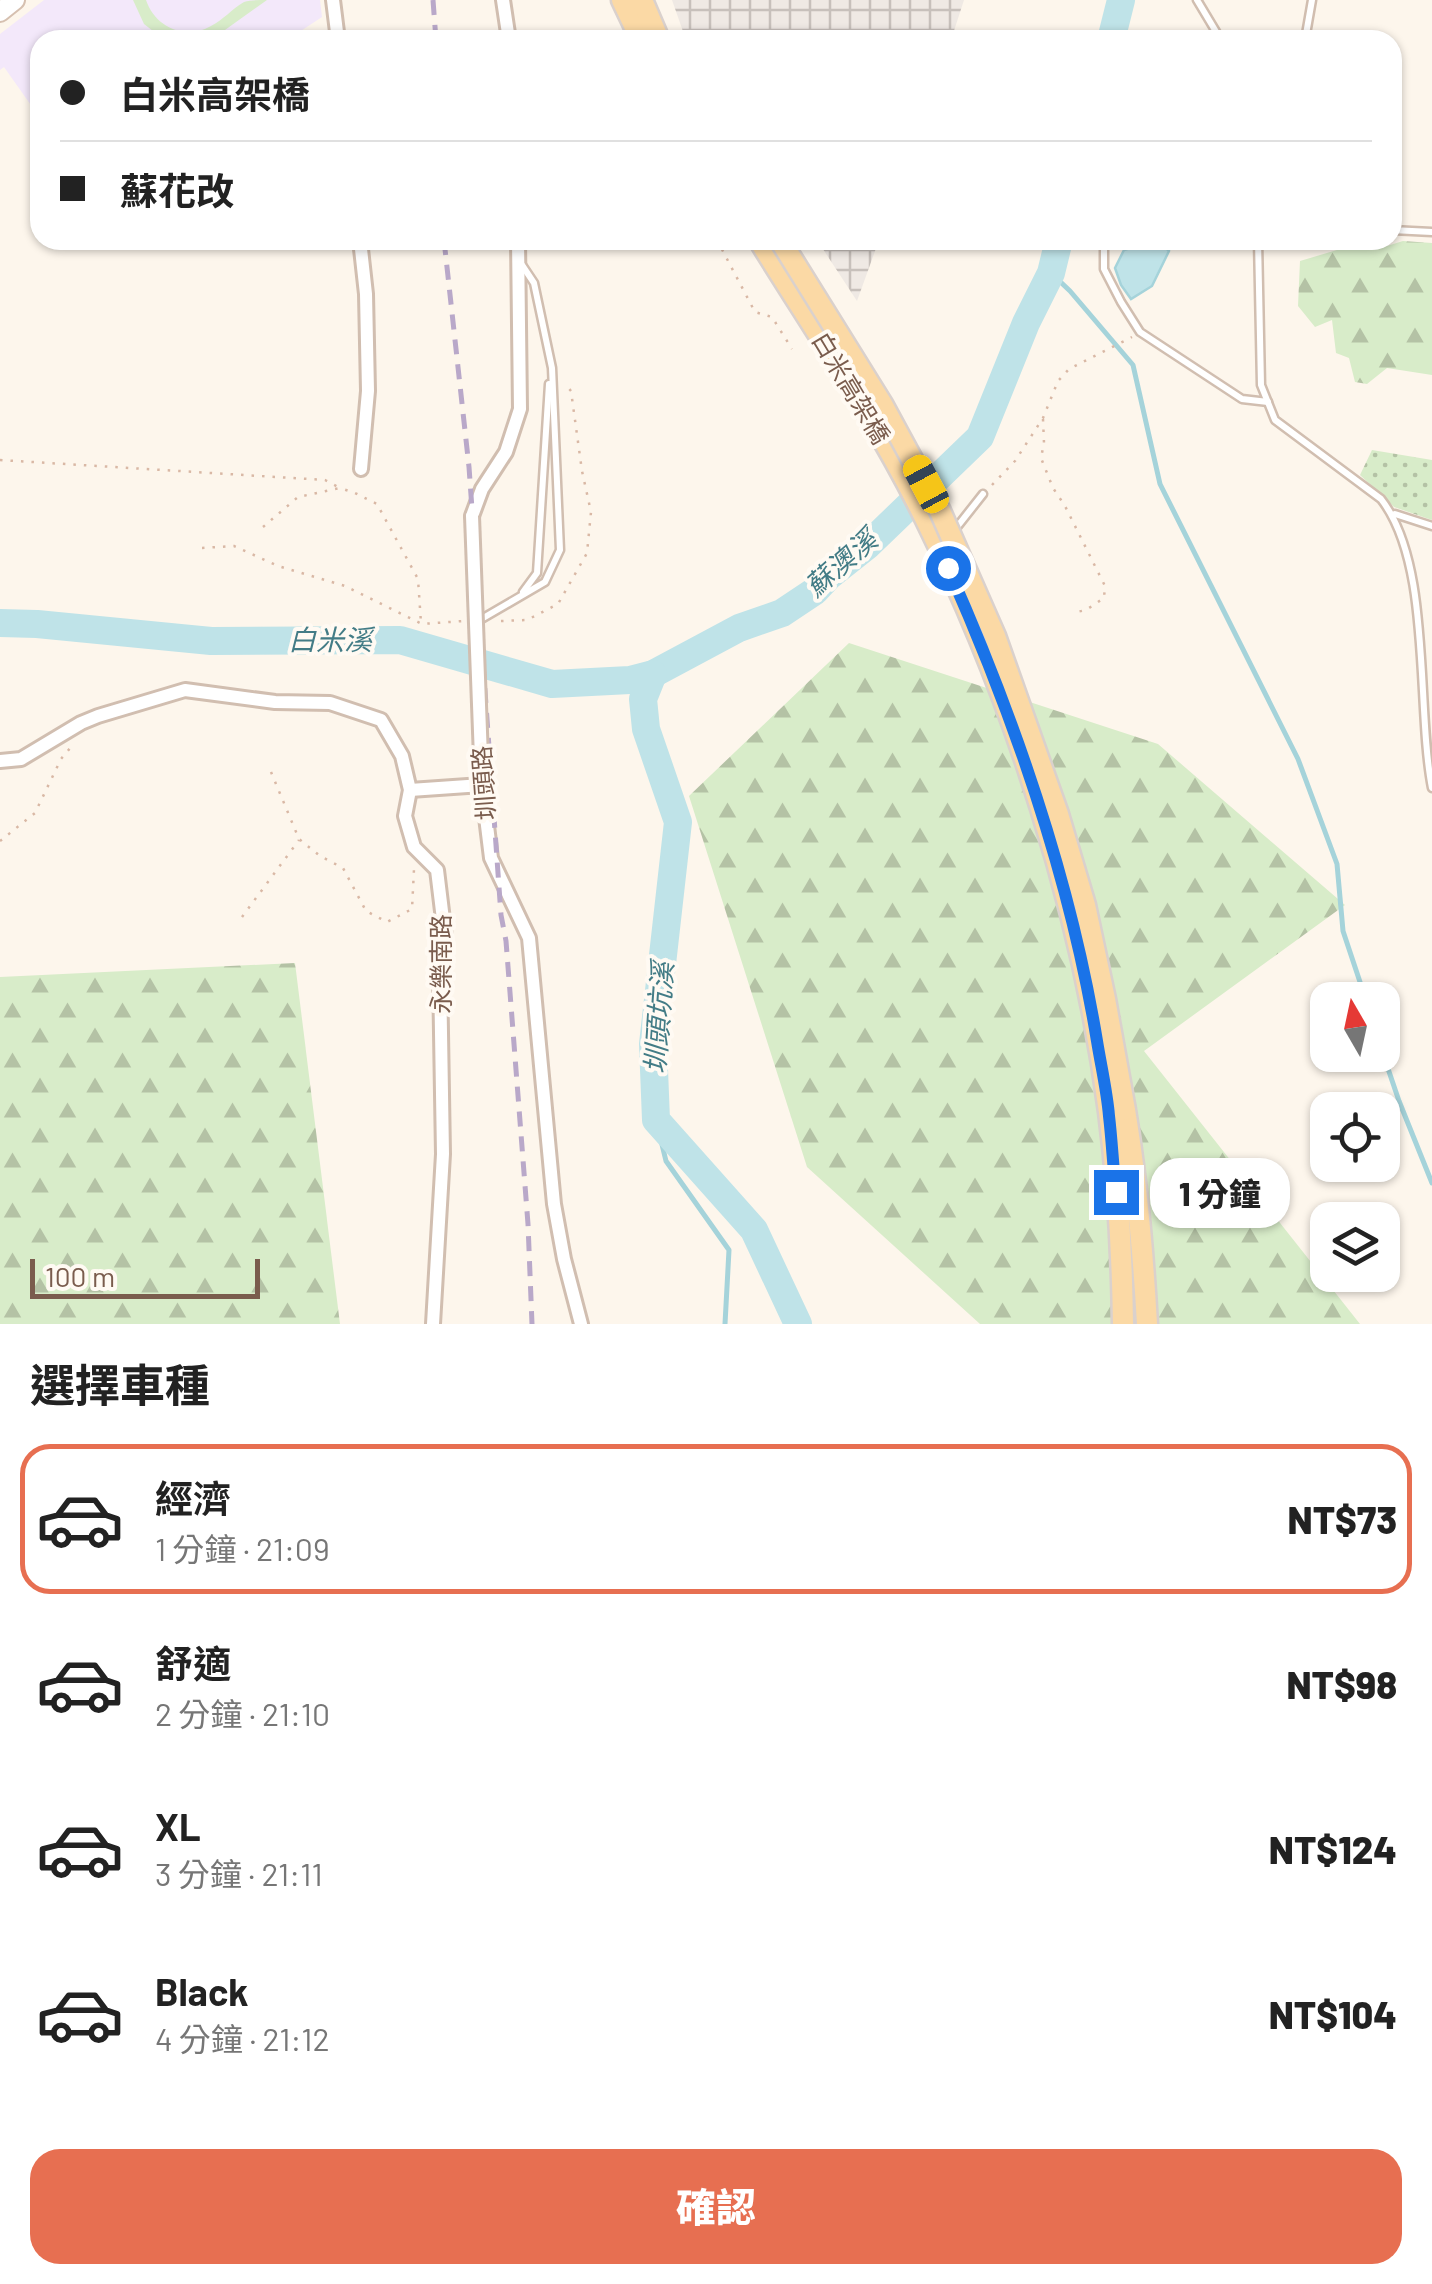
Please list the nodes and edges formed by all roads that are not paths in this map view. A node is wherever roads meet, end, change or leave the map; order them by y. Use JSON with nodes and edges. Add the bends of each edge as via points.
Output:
{"nodes":[{"id":1,"x":15,"y":0,"type":"edge"},
{"id":2,"x":333,"y":0,"type":"edge"},
{"id":3,"x":503,"y":0,"type":"edge"},
{"id":4,"x":622,"y":0,"type":"edge"},
{"id":5,"x":642,"y":0,"type":"edge"},
{"id":6,"x":1197,"y":0,"type":"edge"},
{"id":7,"x":1312,"y":0,"type":"edge"},
{"id":8,"x":0,"y":12,"type":"edge"},
{"id":9,"x":337,"y":30,"type":"edge"},
{"id":10,"x":507,"y":30,"type":"edge"},
{"id":11,"x":637,"y":30,"type":"edge"},
{"id":12,"x":655,"y":30,"type":"edge"},
{"id":13,"x":1216,"y":30,"type":"edge"},
{"id":14,"x":1307,"y":30,"type":"edge"},
{"id":15,"x":1402,"y":230,"type":"edge"},
{"id":16,"x":1432,"y":232,"type":"edge"},
{"id":17,"x":361,"y":250,"type":"edge"},
{"id":18,"x":518,"y":250,"type":"edge"},
{"id":19,"x":765,"y":250,"type":"edge"},
{"id":20,"x":786,"y":250,"type":"edge"},
{"id":21,"x":1104,"y":250,"type":"edge"},
{"id":22,"x":1258,"y":250,"type":"edge"},
{"id":23,"x":519,"y":261,"type":"junction"},
{"id":24,"x":552,"y":368,"type":"junction"},
{"id":25,"x":1268,"y":402,"type":"junction"},
{"id":26,"x":361,"y":470,"type":"dead end"},
{"id":27,"x":983,"y":494,"type":"road end"},
{"id":28,"x":1393,"y":514,"type":"junction"},
{"id":29,"x":1432,"y":526,"type":"edge"},
{"id":30,"x":944,"y":539,"type":"junction"},
{"id":31,"x":519,"y":598,"type":"junction"},
{"id":32,"x":478,"y":621,"type":"dead end"},
{"id":33,"x":0,"y":761,"type":"edge"},
{"id":34,"x":482,"y":785,"type":"junction"},
{"id":35,"x":1432,"y":788,"type":"edge"},
{"id":36,"x":410,"y":790,"type":"junction"},
{"id":37,"x":1117,"y":1112,"type":"junction"},
{"id":38,"x":433,"y":1324,"type":"edge"},
{"id":39,"x":581,"y":1324,"type":"edge"},
{"id":40,"x":1119,"y":1324,"type":"edge"},
{"id":41,"x":1146,"y":1324,"type":"edge"}],
"edges":[{"from":1,"to":8,"type":"street"},
{"from":2,"to":9,"type":"street"},
{"from":3,"to":10,"type":"street"},
{"from":4,"to":11,"type":"main road"},
{"from":5,"to":12,"type":"main road"},
{"from":6,"to":13,"type":"lane"},
{"from":7,"to":14,"type":"lane"},
{"from":15,"to":16,"type":"lane"},
{"from":17,"to":26,"type":"street","via":[[368,391]]},
{"from":18,"to":23,"type":"street","name":"圳頭路"},
{"from":19,"to":30,"type":"main road","name":"白米高架橋"},
{"from":20,"to":30,"type":"main road","name":"白米高架橋","bridge":true,"via":[[882,404]]},
{"from":21,"to":25,"type":"lane","via":[[1104,269],[1140,332],[1242,399]]},
{"from":22,"to":25,"type":"lane","via":[[1261,386]]},
{"from":23,"to":24,"type":"lane","via":[[534,283]]},
{"from":23,"to":34,"type":"street","name":"圳頭路","bridge":true,"via":[[520,409],[472,516]]},
{"from":24,"to":31,"type":"lane","via":[[537,573]]},
{"from":24,"to":31,"type":"lane","via":[[560,550],[545,582]]},
{"from":25,"to":28,"type":"lane","via":[[1275,420]]},
{"from":27,"to":30,"type":"lane"},
{"from":28,"to":29,"type":"lane"},
{"from":28,"to":35,"type":"lane","via":[[1418,599]]},
{"from":30,"to":37,"type":"main road","name":"白米高架橋","bridge":true,"via":[[995,636],[1058,814],[1105,1000]]},
{"from":31,"to":32,"type":"lane"},
{"from":33,"to":36,"type":"street","name":"永樂南路","via":[[21,759],[98,716],[185,690],[330,703],[381,720],[402,756]]},
{"from":34,"to":36,"type":"street"},
{"from":34,"to":39,"type":"street","name":"圳頭路","via":[[491,858],[529,938],[554,1204]]},
{"from":36,"to":38,"type":"street","name":"永樂南路","via":[[405,816],[414,847],[437,870],[445,936]]},
{"from":37,"to":40,"type":"main road"},
{"from":37,"to":41,"type":"main road","via":[[1136,1172]]}]}
